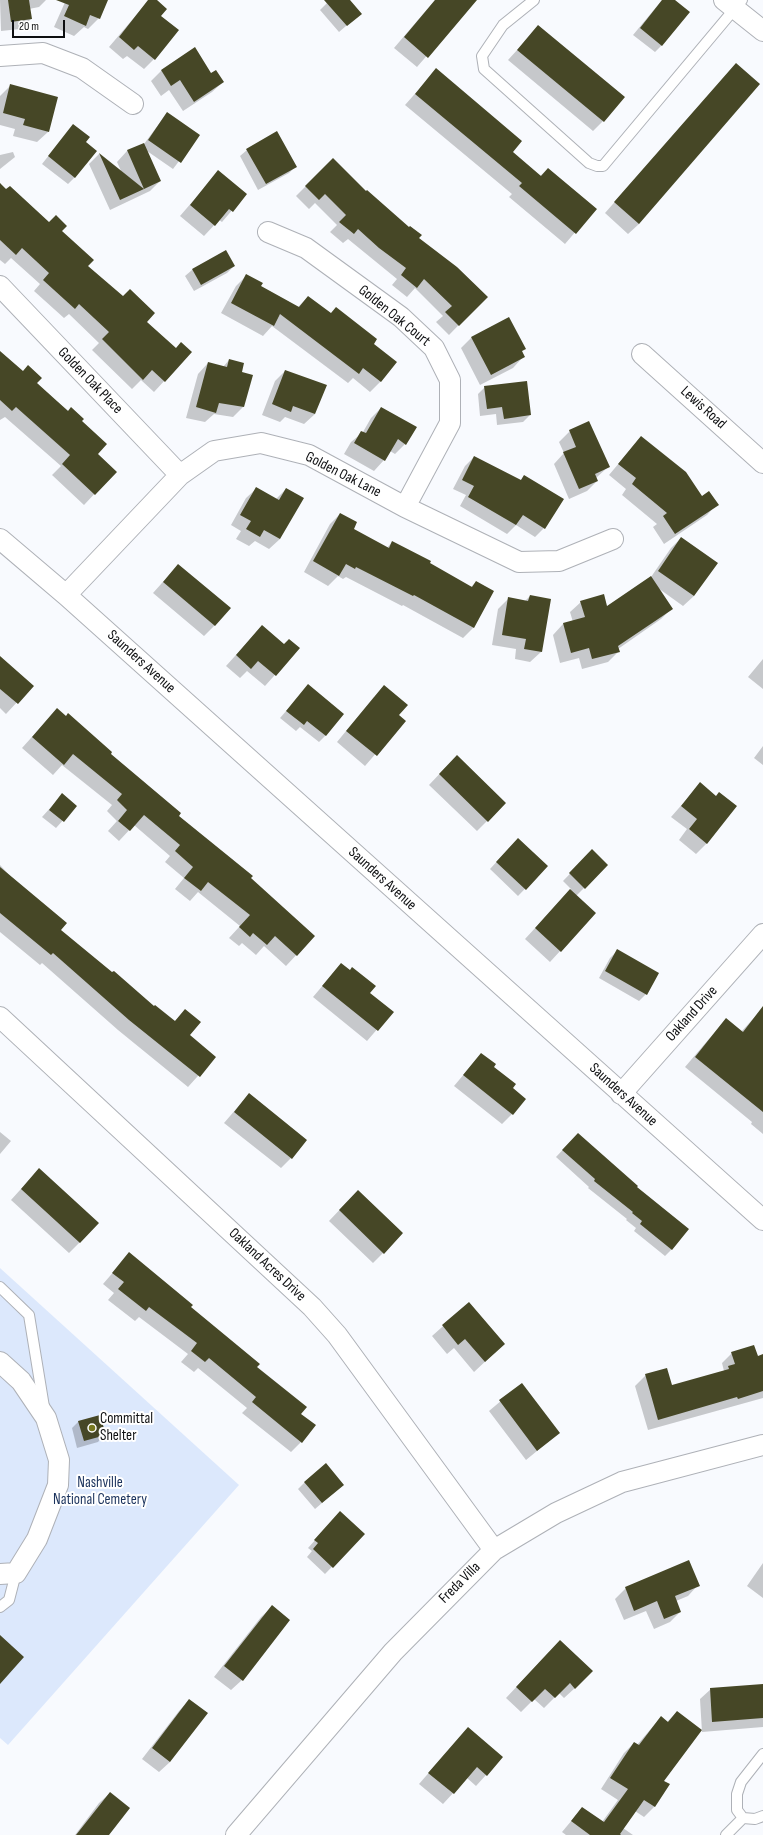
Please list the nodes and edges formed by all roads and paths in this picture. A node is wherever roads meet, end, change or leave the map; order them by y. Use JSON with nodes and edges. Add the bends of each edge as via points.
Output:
{"nodes":[{"id":1,"x":534,"y":0,"type":"edge"},
{"id":2,"x":733,"y":3,"type":"edge"},
{"id":3,"x":763,"y":31,"type":"edge"},
{"id":4,"x":0,"y":56,"type":"edge"},
{"id":5,"x":133,"y":104,"type":"dead end"},
{"id":6,"x":268,"y":232,"type":"dead end"},
{"id":7,"x":0,"y":286,"type":"edge"},
{"id":8,"x":642,"y":354,"type":"dead end"},
{"id":9,"x":763,"y":463,"type":"edge"},
{"id":10,"x":180,"y":475,"type":"junction"},
{"id":11,"x":405,"y":507,"type":"junction"},
{"id":12,"x":0,"y":538,"type":"edge"},
{"id":13,"x":614,"y":539,"type":"dead end"},
{"id":14,"x":66,"y":595,"type":"junction"},
{"id":15,"x":763,"y":934,"type":"edge"},
{"id":16,"x":0,"y":1017,"type":"edge"},
{"id":17,"x":621,"y":1094,"type":"junction"},
{"id":18,"x":763,"y":1220,"type":"edge"},
{"id":19,"x":0,"y":1287,"type":"edge"},
{"id":20,"x":0,"y":1362,"type":"edge"},
{"id":21,"x":46,"y":1418,"type":"junction"},
{"id":22,"x":763,"y":1445,"type":"edge"},
{"id":23,"x":494,"y":1550,"type":"junction"},
{"id":24,"x":8,"y":1573,"type":"edge"},
{"id":25,"x":0,"y":1607,"type":"edge"},
{"id":26,"x":763,"y":1754,"type":"edge"},
{"id":27,"x":763,"y":1816,"type":"edge"},
{"id":28,"x":743,"y":1818,"type":"junction"},
{"id":29,"x":236,"y":1835,"type":"edge"},
{"id":30,"x":726,"y":1835,"type":"edge"}],
"edges":[{"from":1,"to":2,"type":"lane","via":[[503,25],[482,56],[484,69],[589,163],[597,166],[603,166]]},
{"from":2,"to":3,"type":"street"},
{"from":4,"to":5,"type":"street","via":[[43,53],[82,68]]},
{"from":6,"to":11,"type":"street","name":"Golden Oak Court","via":[[306,248],[401,317],[434,348],[450,380],[450,423]]},
{"from":7,"to":10,"type":"street","name":"Golden Oak Place"},
{"from":8,"to":9,"type":"street","name":"Lewis Road"},
{"from":10,"to":11,"type":"street","name":"Golden Oak Lane","via":[[214,451],[261,443],[309,455]]},
{"from":10,"to":14,"type":"street","name":"Golden Oak Lane"},
{"from":11,"to":13,"type":"street","name":"Golden Oak Lane","via":[[519,562],[559,561]]},
{"from":12,"to":14,"type":"street","name":"Saunders Avenue"},
{"from":14,"to":17,"type":"street","name":"Saunders Avenue"},
{"from":15,"to":17,"type":"street","name":"Oakland Drive"},
{"from":16,"to":23,"type":"street","name":"Oakland Acres Drive","via":[[312,1307],[337,1335]]},
{"from":17,"to":18,"type":"street","name":"Saunders Avenue"},
{"from":19,"to":21,"type":"lane","via":[[29,1315]]},
{"from":20,"to":21,"type":"street","via":[[20,1381]]},
{"from":21,"to":24,"type":"street","via":[[59,1460],[58,1485],[37,1539]]},
{"from":22,"to":23,"type":"street","name":"Freda Villa","via":[[622,1482],[556,1513]]},
{"from":23,"to":29,"type":"street","name":"Freda Villa","via":[[394,1652]]},
{"from":24,"to":25,"type":"lane","via":[[9,1600]]},
{"from":26,"to":28,"type":"lane","via":[[741,1782],[737,1794],[737,1810]]},
{"from":27,"to":28,"type":"lane","via":[[755,1819]]},
{"from":28,"to":30,"type":"lane"}]}
